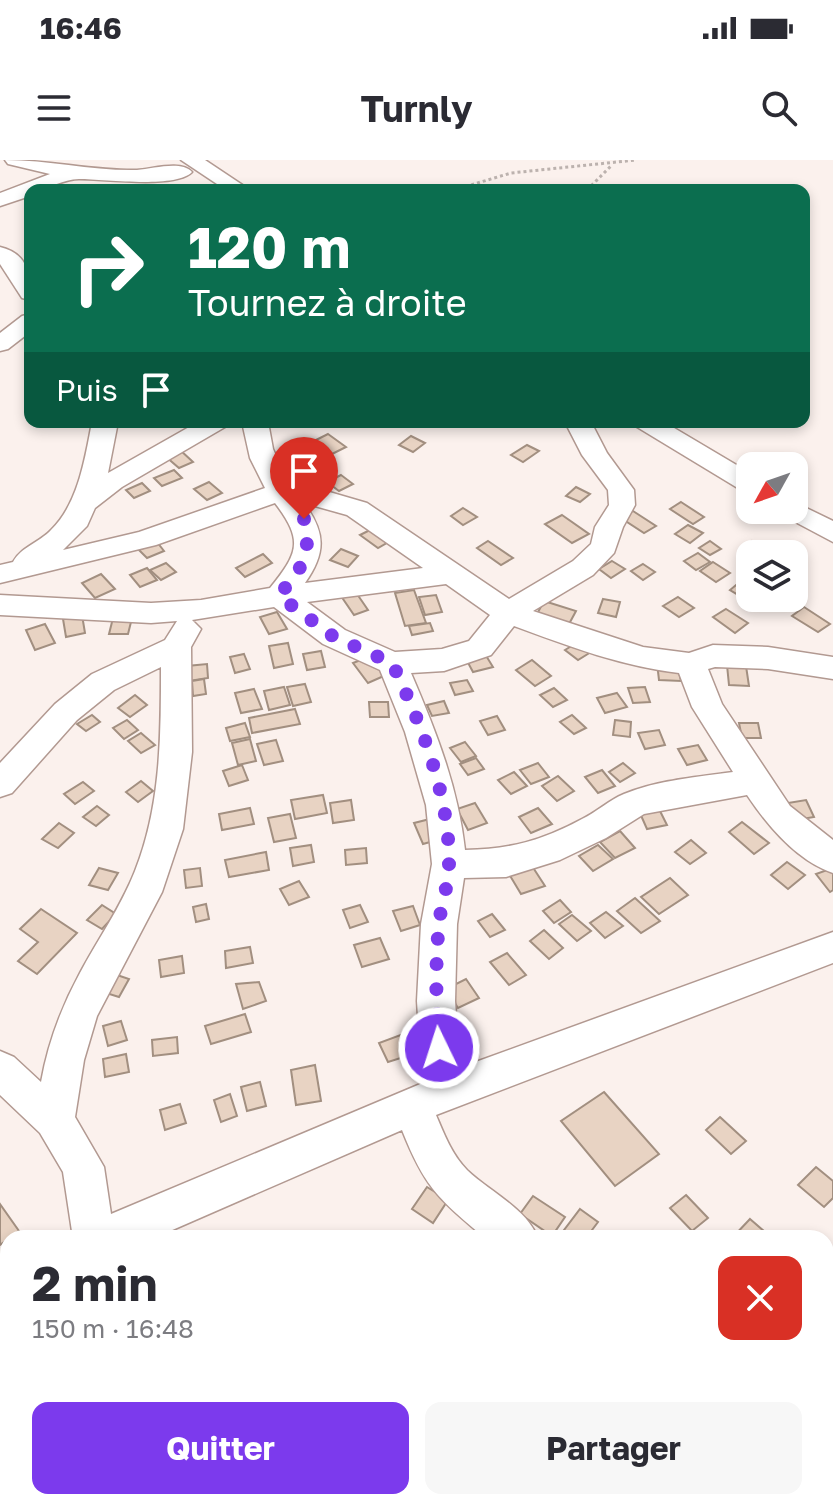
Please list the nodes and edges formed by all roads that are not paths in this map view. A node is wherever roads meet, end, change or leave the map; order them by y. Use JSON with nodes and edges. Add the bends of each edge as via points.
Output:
{"nodes":[{"id":1,"x":15,"y":160,"type":"edge"},
{"id":2,"x":190,"y":166,"type":"edge"},
{"id":3,"x":70,"y":174,"type":"junction"},
{"id":4,"x":47,"y":184,"type":"edge"},
{"id":5,"x":167,"y":184,"type":"edge"},
{"id":6,"x":228,"y":184,"type":"edge"},
{"id":7,"x":0,"y":253,"type":"edge"},
{"id":8,"x":23,"y":292,"type":"edge"},
{"id":9,"x":24,"y":326,"type":"edge"},
{"id":10,"x":0,"y":344,"type":"edge"},
{"id":11,"x":104,"y":428,"type":"edge"},
{"id":12,"x":206,"y":428,"type":"edge"},
{"id":13,"x":256,"y":428,"type":"edge"},
{"id":14,"x":581,"y":428,"type":"edge"},
{"id":15,"x":656,"y":428,"type":"edge"},
{"id":16,"x":736,"y":476,"type":"edge"},
{"id":17,"x":280,"y":492,"type":"junction"},
{"id":18,"x":79,"y":506,"type":"junction"},
{"id":19,"x":808,"y":518,"type":"edge"},
{"id":20,"x":833,"y":533,"type":"edge"},
{"id":21,"x":0,"y":574,"type":"edge"},
{"id":22,"x":451,"y":574,"type":"junction"},
{"id":23,"x":279,"y":596,"type":"junction"},
{"id":24,"x":0,"y":605,"type":"edge"},
{"id":25,"x":201,"y":610,"type":"junction"},
{"id":26,"x":508,"y":613,"type":"junction"},
{"id":27,"x":176,"y":647,"type":"junction"},
{"id":28,"x":392,"y":663,"type":"junction"},
{"id":29,"x":691,"y":664,"type":"junction"},
{"id":30,"x":833,"y":668,"type":"edge"},
{"id":31,"x":754,"y":781,"type":"junction"},
{"id":32,"x":0,"y":784,"type":"edge"},
{"id":33,"x":833,"y":859,"type":"edge"},
{"id":34,"x":449,"y":864,"type":"junction"},
{"id":35,"x":833,"y":947,"type":"edge"},
{"id":36,"x":0,"y":1069,"type":"edge"},
{"id":37,"x":465,"y":1084,"type":"junction"},
{"id":38,"x":413,"y":1108,"type":"junction"},
{"id":39,"x":54,"y":1120,"type":"junction"},
{"id":40,"x":93,"y":1230,"type":"edge"},
{"id":41,"x":124,"y":1230,"type":"edge"},
{"id":42,"x":507,"y":1230,"type":"edge"}],
"edges":[{"from":1,"to":3,"type":"street"},
{"from":2,"to":3,"type":"street","via":[[114,178]]},
{"from":2,"to":5,"type":"street"},
{"from":2,"to":6,"type":"street"},
{"from":3,"to":4,"type":"street"},
{"from":7,"to":8,"type":"street","via":[[15,265]]},
{"from":9,"to":10,"type":"street"},
{"from":11,"to":18,"type":"street","via":[[97,466]]},
{"from":12,"to":18,"type":"street"},
{"from":13,"to":17,"type":"street","via":[[258,448]]},
{"from":14,"to":26,"type":"street","via":[[621,490],[622,505],[604,547],[583,568]]},
{"from":15,"to":16,"type":"street"},
{"from":17,"to":21,"type":"street","via":[[146,539]]},
{"from":17,"to":22,"type":"street","via":[[357,509]]},
{"from":17,"to":23,"type":"street","via":[[304,519],[309,546]]},
{"from":18,"to":21,"type":"street","via":[[77,520],[58,540]]},
{"from":19,"to":20,"type":"street"},
{"from":22,"to":23,"type":"street"},
{"from":22,"to":26,"type":"street"},
{"from":23,"to":25,"type":"street"},
{"from":23,"to":28,"type":"street","via":[[334,637]]},
{"from":24,"to":25,"type":"street","via":[[108,612]]},
{"from":25,"to":27,"type":"street"},
{"from":26,"to":28,"type":"street","via":[[480,648],[463,656]]},
{"from":26,"to":29,"type":"street","via":[[599,646]]},
{"from":27,"to":32,"type":"street","via":[[103,682],[66,712]]},
{"from":27,"to":39,"type":"street","via":[[178,737],[159,855],[83,1004],[68,1044]]},
{"from":28,"to":34,"type":"street","via":[[437,782]]},
{"from":29,"to":30,"type":"street","via":[[713,656],[754,657]]},
{"from":29,"to":31,"type":"street","via":[[708,707]]},
{"from":31,"to":33,"type":"street","via":[[778,815]]},
{"from":31,"to":34,"type":"street","via":[[634,804],[594,829],[506,863]]},
{"from":34,"to":37,"type":"street","via":[[439,924],[439,1048]]},
{"from":35,"to":37,"type":"street"},
{"from":36,"to":39,"type":"street"},
{"from":37,"to":38,"type":"street"},
{"from":38,"to":41,"type":"street"},
{"from":38,"to":42,"type":"street","via":[[433,1157],[450,1182]]},
{"from":39,"to":40,"type":"street","via":[[83,1167]]}]}
